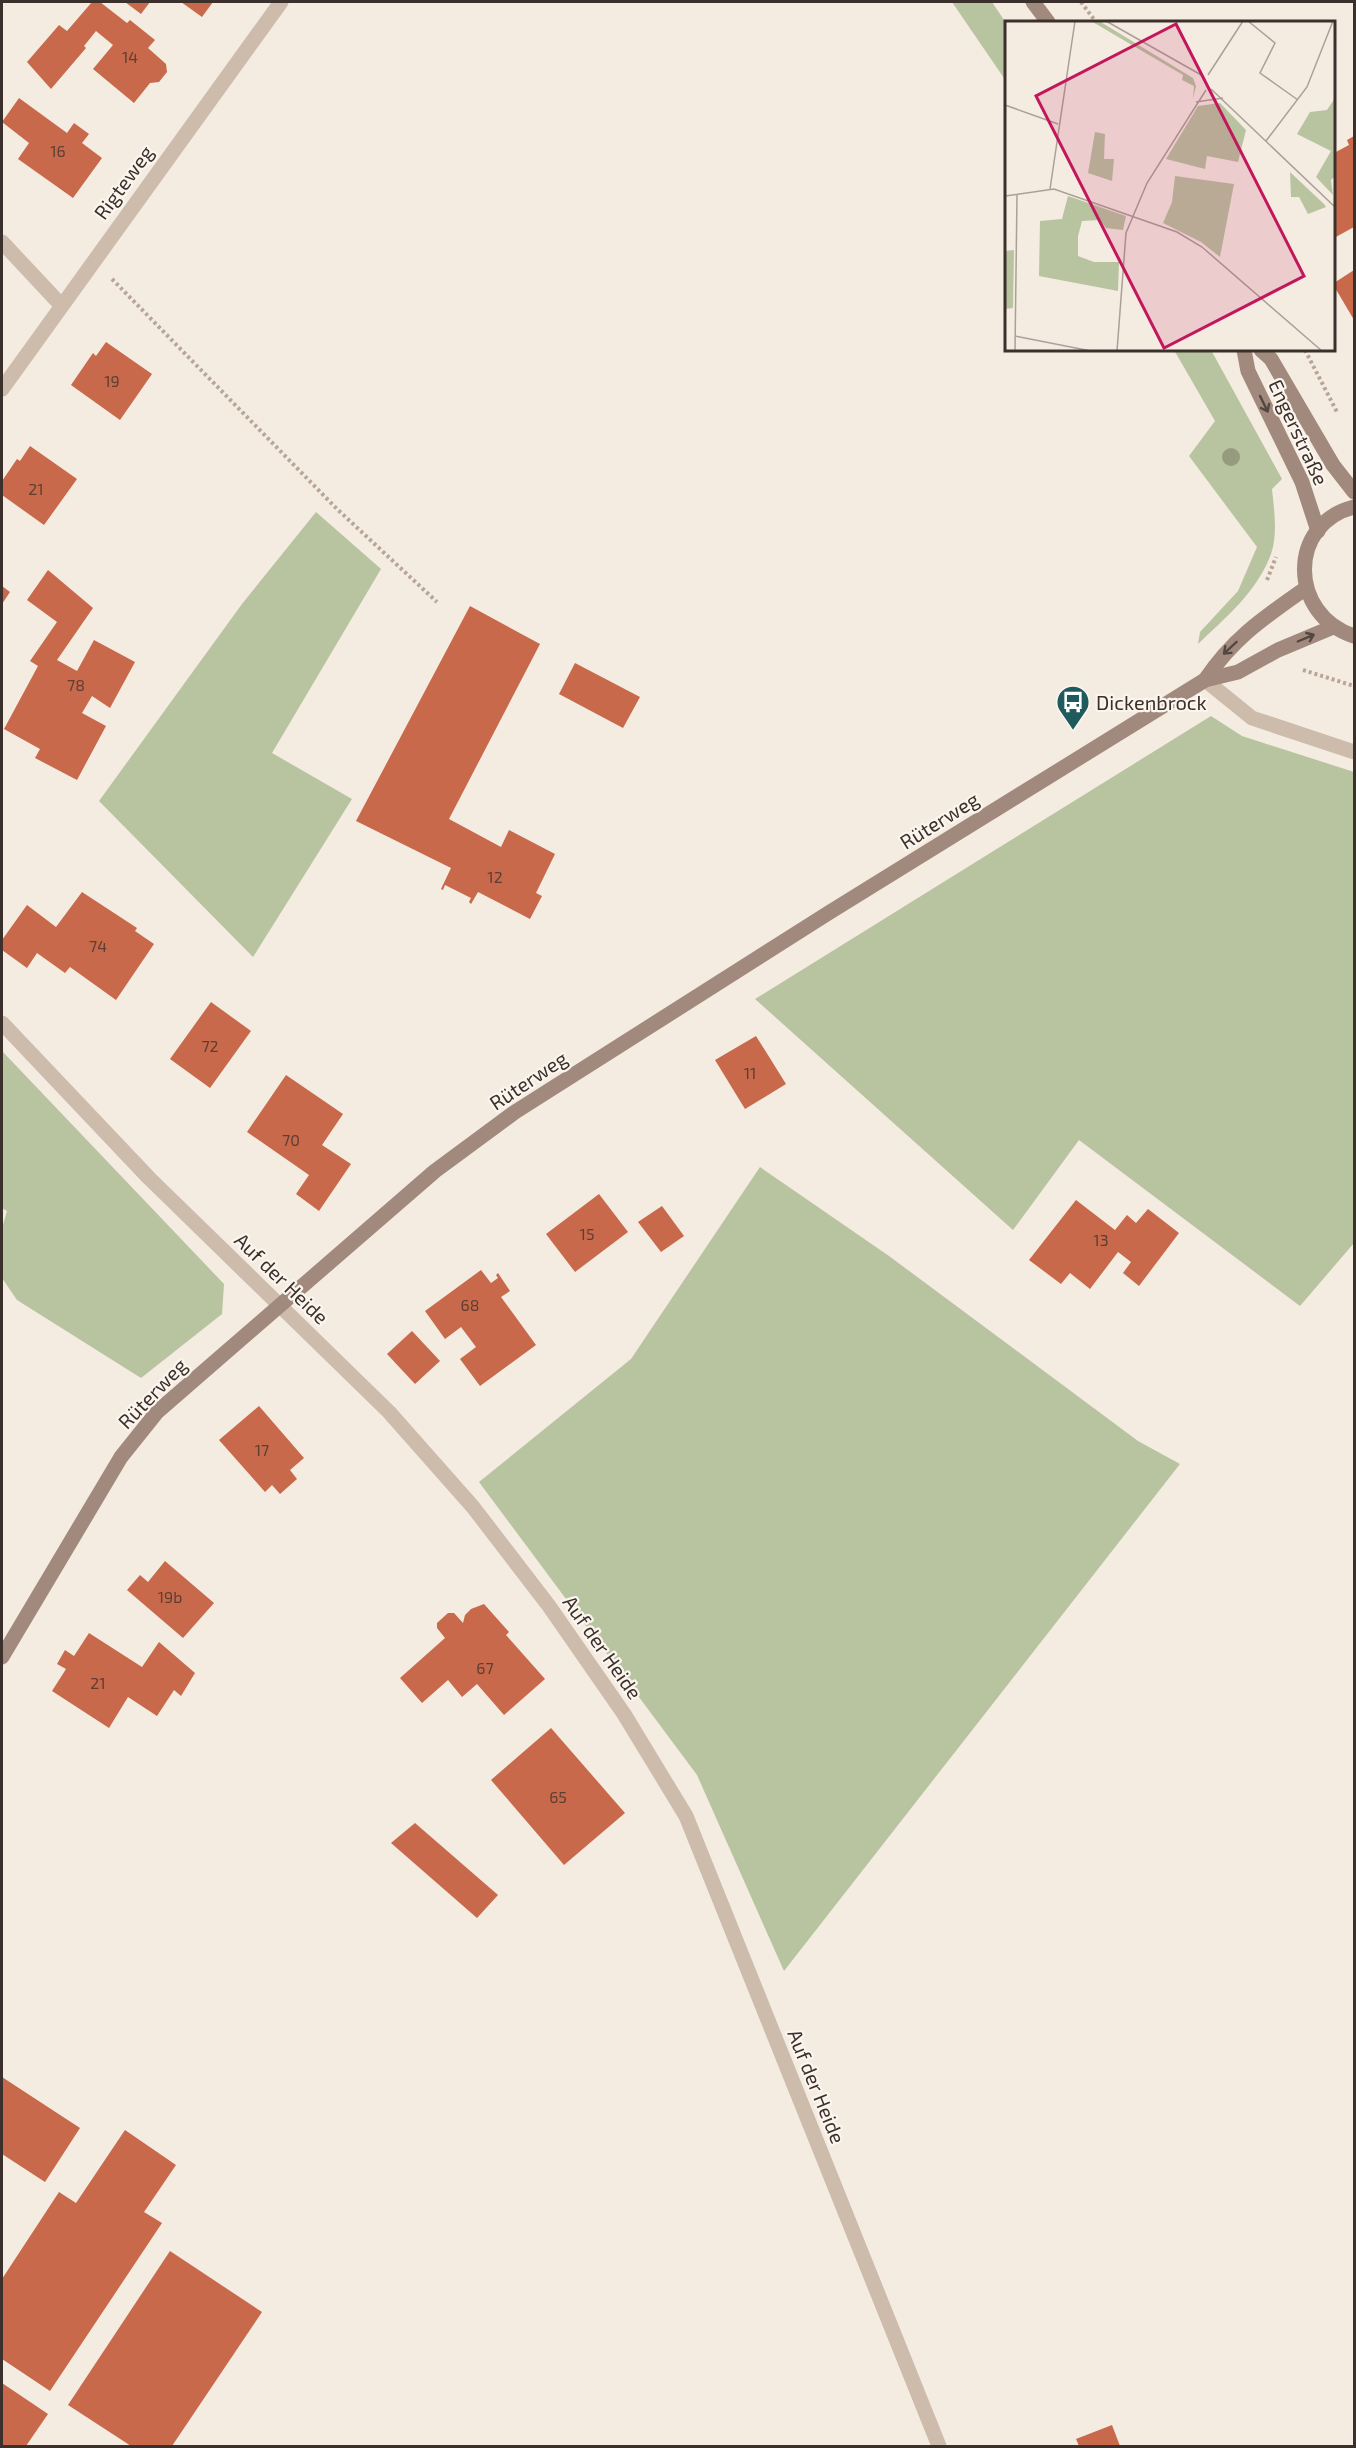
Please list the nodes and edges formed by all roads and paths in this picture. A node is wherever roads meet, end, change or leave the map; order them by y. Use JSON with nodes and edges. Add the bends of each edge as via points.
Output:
{"nodes":[{"id":1,"x":281,"y":2,"type":"edge"},
{"id":2,"x":1033,"y":2,"type":"edge"},
{"id":3,"x":1082,"y":2,"type":"edge"},
{"id":4,"x":1047,"y":21,"type":"edge"},
{"id":5,"x":1095,"y":21,"type":"edge"},
{"id":6,"x":2,"y":242,"type":"edge"},
{"id":7,"x":95,"y":257,"type":"junction"},
{"id":8,"x":61,"y":305,"type":"junction"},
{"id":9,"x":1244,"y":351,"type":"edge"},
{"id":10,"x":1262,"y":351,"type":"edge"},
{"id":11,"x":1306,"y":351,"type":"edge"},
{"id":12,"x":2,"y":389,"type":"edge"},
{"id":13,"x":1341,"y":419,"type":"dead end"},
{"id":14,"x":1354,"y":492,"type":"edge"},
{"id":15,"x":1354,"y":507,"type":"edge"},
{"id":16,"x":1318,"y":531,"type":"junction"},
{"id":17,"x":1306,"y":588,"type":"junction"},
{"id":18,"x":437,"y":602,"type":"dead end"},
{"id":19,"x":1333,"y":627,"type":"junction"},
{"id":20,"x":1354,"y":636,"type":"edge"},
{"id":21,"x":1278,"y":650,"type":"junction"},
{"id":22,"x":1205,"y":680,"type":"junction"},
{"id":23,"x":1354,"y":686,"type":"edge"},
{"id":24,"x":1354,"y":752,"type":"edge"},
{"id":25,"x":2,"y":1023,"type":"edge"},
{"id":26,"x":279,"y":1305,"type":"junction"},
{"id":27,"x":2,"y":1657,"type":"edge"},
{"id":28,"x":939,"y":2446,"type":"edge"}],
"edges":[{"from":1,"to":7,"type":"street","name":"Rigteweg"},
{"from":2,"to":4,"type":"street"},
{"from":3,"to":5,"type":"path"},
{"from":6,"to":8,"type":"street"},
{"from":7,"to":8,"type":"street","name":"Rigteweg"},
{"from":7,"to":18,"type":"path","via":[[118,286],[337,509]]},
{"from":8,"to":12,"type":"street","name":"Rigteweg"},
{"from":9,"to":16,"type":"street","name":"Engerstraße","one_way":true,"via":[[1248,370],[1302,482]]},
{"from":10,"to":14,"type":"street","name":"Engerstraße","via":[[1271,359],[1333,465]]},
{"from":11,"to":13,"type":"path"},
{"from":15,"to":16,"type":"street","via":[[1331,518]]},
{"from":16,"to":17,"type":"street","via":[[1306,558]]},
{"from":17,"to":19,"type":"street","via":[[1312,603]]},
{"from":17,"to":22,"type":"street","name":"Rüterweg","one_way":true,"via":[[1260,620],[1223,654]]},
{"from":19,"to":20,"type":"street"},
{"from":21,"to":19,"type":"street","name":"Rüterweg","one_way":true},
{"from":21,"to":22,"type":"street","name":"Rüterweg","via":[[1238,672]]},
{"from":21,"to":23,"type":"path","via":[[1289,665]]},
{"from":22,"to":24,"type":"street","via":[[1252,718]]},
{"from":22,"to":26,"type":"street","name":"Rüterweg","via":[[515,1112],[435,1172]]},
{"from":25,"to":26,"type":"street","name":"Auf der Heide","via":[[149,1178]]},
{"from":26,"to":27,"type":"street","name":"Rüterweg","via":[[157,1412],[128,1448]]},
{"from":26,"to":28,"type":"street","name":"Auf der Heide","via":[[389,1412],[473,1507],[549,1606],[624,1714],[686,1816]]}]}
